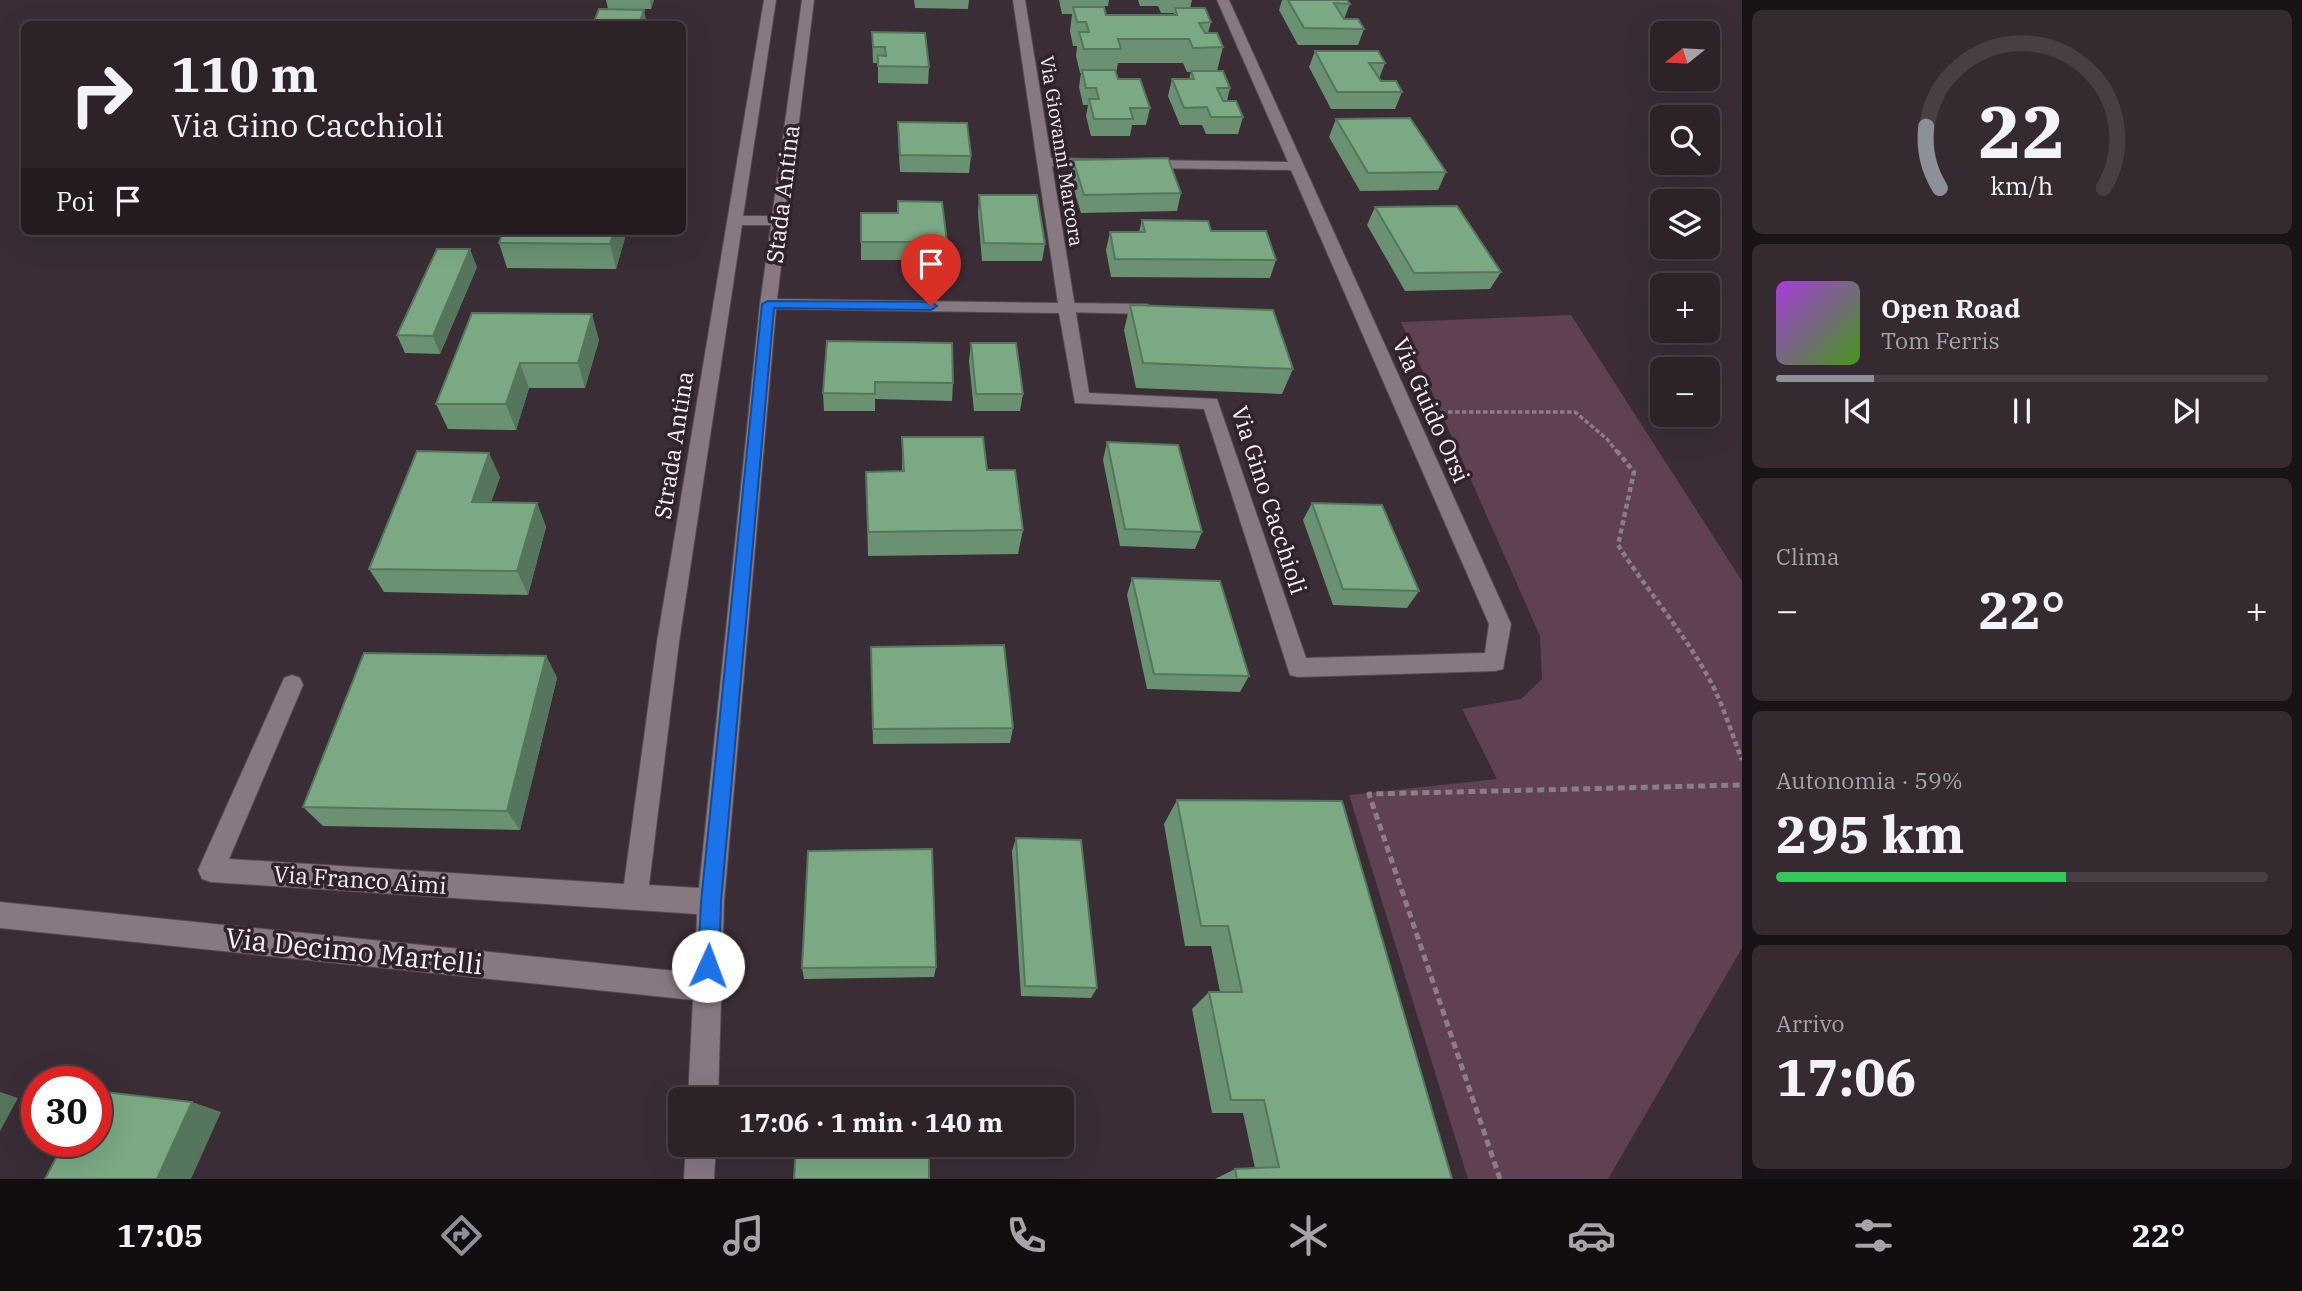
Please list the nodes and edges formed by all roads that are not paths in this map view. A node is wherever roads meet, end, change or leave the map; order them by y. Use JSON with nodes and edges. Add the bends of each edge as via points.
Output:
{"nodes":[{"id":1,"x":770,"y":0,"type":"edge"},
{"id":2,"x":808,"y":0,"type":"edge"},
{"id":3,"x":1019,"y":0,"type":"edge"},
{"id":4,"x":1223,"y":0,"type":"edge"},
{"id":5,"x":1046,"y":162,"type":"junction"},
{"id":6,"x":1296,"y":166,"type":"junction"},
{"id":7,"x":735,"y":220,"type":"junction"},
{"id":8,"x":779,"y":221,"type":"junction"},
{"id":9,"x":768,"y":304,"type":"junction"},
{"id":10,"x":1066,"y":308,"type":"junction"},
{"id":11,"x":1147,"y":309,"type":"edge"},
{"id":12,"x":1298,"y":668,"type":"joint"},
{"id":13,"x":292,"y":685,"type":"dead end"},
{"id":14,"x":635,"y":898,"type":"junction"},
{"id":15,"x":711,"y":902,"type":"junction"},
{"id":16,"x":0,"y":915,"type":"edge"},
{"id":17,"x":708,"y":988,"type":"junction"},
{"id":18,"x":704,"y":1087,"type":"edge"},
{"id":19,"x":700,"y":1157,"type":"edge"},
{"id":20,"x":699,"y":1179,"type":"edge"}],
"edges":[{"from":1,"to":7,"type":"street","name":"Strada Antina"},
{"from":2,"to":8,"type":"street","name":"Stada Antina"},
{"from":3,"to":5,"type":"street","name":"Via Giovanni Marcora"},
{"from":4,"to":6,"type":"street","name":"Via Guido Orsi"},
{"from":5,"to":6,"type":"street"},
{"from":5,"to":10,"type":"street","name":"Via Giovanni Marcora"},
{"from":6,"to":12,"type":"street","name":"Via Guido Orsi","via":[[1500,624],[1495,662]]},
{"from":7,"to":8,"type":"street"},
{"from":7,"to":14,"type":"street","name":"Strada Antina","via":[[668,642]]},
{"from":8,"to":9,"type":"street","name":"Stada Antina"},
{"from":9,"to":10,"type":"street"},
{"from":9,"to":15,"type":"street","name":"Stada Antina"},
{"from":10,"to":11,"type":"street"},
{"from":10,"to":12,"type":"street","name":"Via Gino Cacchioli","via":[[1081,399],[1212,403]]},
{"from":13,"to":14,"type":"street","name":"Via Franco Aimi","via":[[211,870]]},
{"from":14,"to":15,"type":"street","name":"Via Franco Aimi"},
{"from":15,"to":17,"type":"street","name":"Stada Antina"},
{"from":16,"to":17,"type":"street","name":"Via Decimo Martelli"},
{"from":17,"to":18,"type":"street","name":"Stada Antina"},
{"from":19,"to":20,"type":"street"}]}
